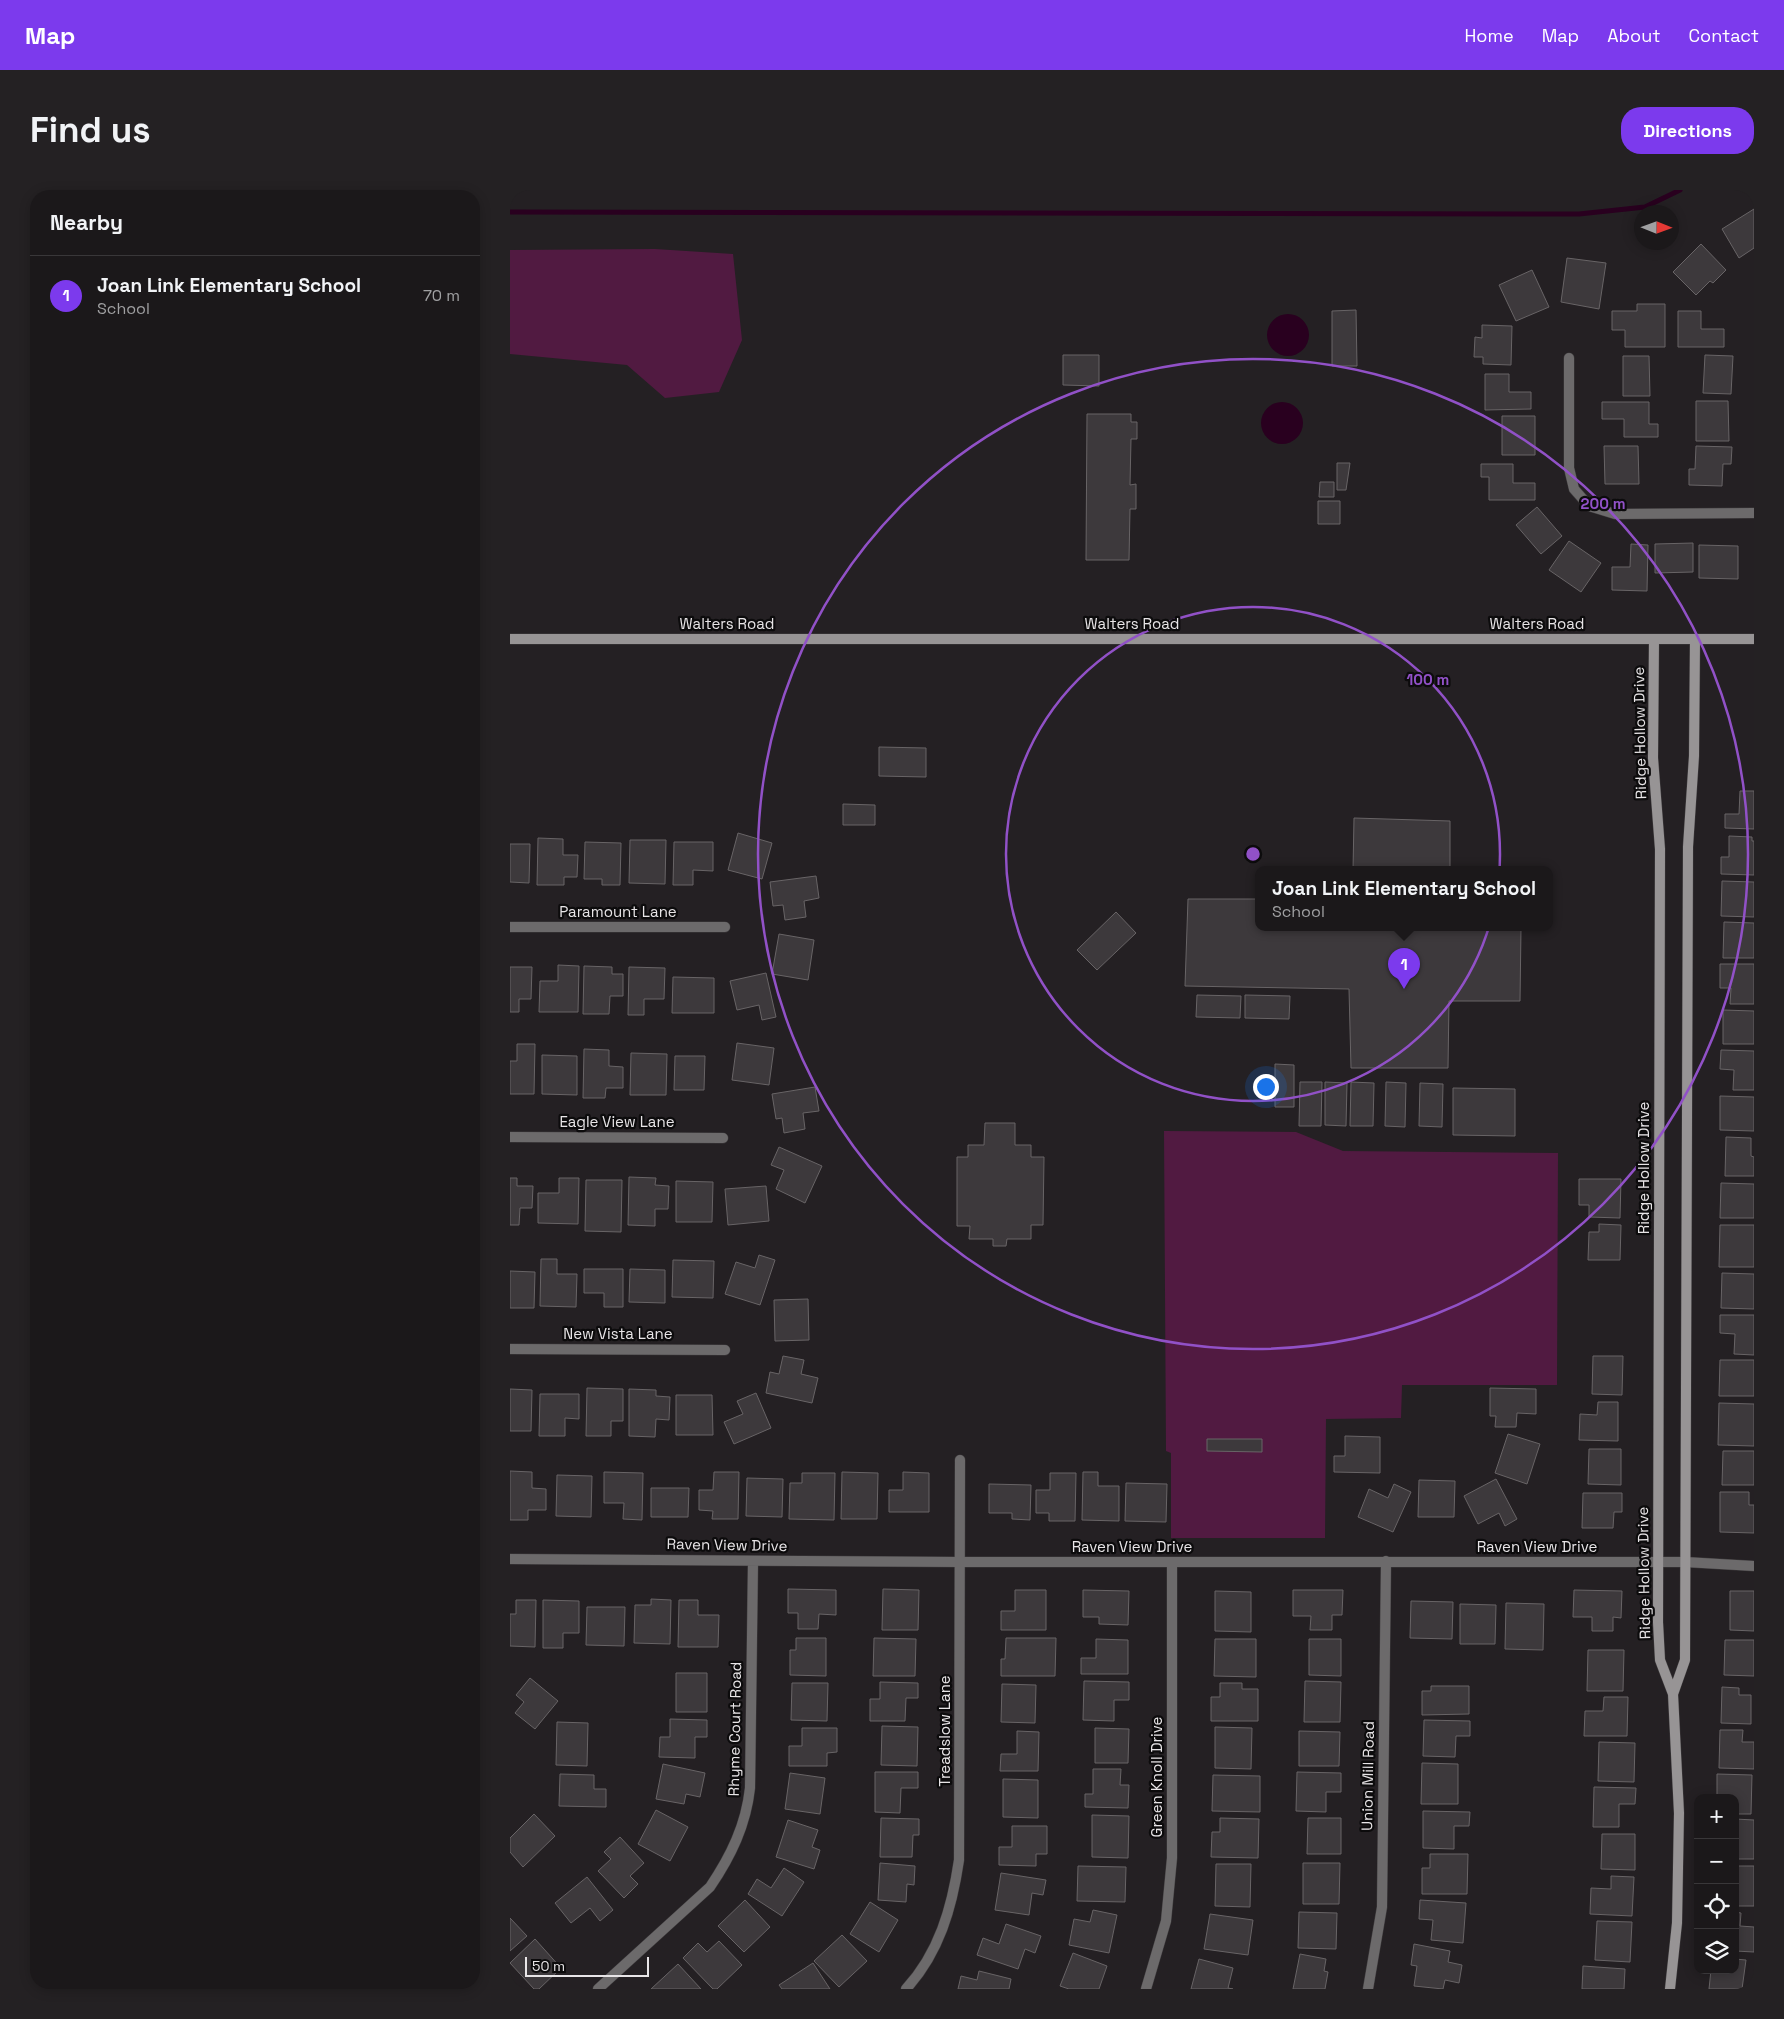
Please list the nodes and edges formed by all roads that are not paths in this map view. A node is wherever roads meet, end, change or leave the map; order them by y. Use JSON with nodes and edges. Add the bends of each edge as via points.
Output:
{"nodes":[{"id":1,"x":1569,"y":358,"type":"dead end"},
{"id":2,"x":1754,"y":513,"type":"edge"},
{"id":3,"x":510,"y":639,"type":"edge"},
{"id":4,"x":1654,"y":639,"type":"junction"},
{"id":5,"x":1695,"y":639,"type":"junction"},
{"id":6,"x":1754,"y":639,"type":"edge"},
{"id":7,"x":510,"y":926,"type":"edge"},
{"id":8,"x":725,"y":927,"type":"dead end"},
{"id":9,"x":510,"y":1137,"type":"edge"},
{"id":10,"x":724,"y":1138,"type":"dead end"},
{"id":11,"x":510,"y":1349,"type":"edge"},
{"id":12,"x":725,"y":1350,"type":"dead end"},
{"id":13,"x":960,"y":1460,"type":"dead end"},
{"id":14,"x":510,"y":1559,"type":"edge"},
{"id":15,"x":753,"y":1561,"type":"junction"},
{"id":16,"x":1386,"y":1561,"type":"junction"},
{"id":17,"x":960,"y":1562,"type":"junction"},
{"id":18,"x":1172,"y":1562,"type":"junction"},
{"id":19,"x":1685,"y":1562,"type":"junction"},
{"id":20,"x":1658,"y":1563,"type":"junction"},
{"id":21,"x":1754,"y":1566,"type":"edge"},
{"id":22,"x":1673,"y":1694,"type":"junction"},
{"id":23,"x":598,"y":1989,"type":"edge"},
{"id":24,"x":906,"y":1989,"type":"edge"},
{"id":25,"x":1146,"y":1989,"type":"edge"},
{"id":26,"x":1368,"y":1989,"type":"edge"},
{"id":27,"x":1670,"y":1989,"type":"edge"}],
"edges":[{"from":1,"to":2,"type":"street","via":[[1569,468],[1574,489],[1589,506],[1615,514]]},
{"from":3,"to":4,"type":"street","name":"Walters Road"},
{"from":4,"to":5,"type":"street","name":"Walters Road"},
{"from":4,"to":20,"type":"street","name":"Ridge Hollow Drive","via":[[1653,758],[1660,849]]},
{"from":5,"to":6,"type":"street","name":"Walters Road"},
{"from":5,"to":19,"type":"street","name":"Ridge Hollow Drive","via":[[1694,756],[1688,847]]},
{"from":7,"to":8,"type":"street","name":"Paramount Lane"},
{"from":9,"to":10,"type":"street","name":"Eagle View Lane"},
{"from":11,"to":12,"type":"street","name":"New Vista Lane"},
{"from":13,"to":17,"type":"street","name":"Treadslow Lane"},
{"from":14,"to":15,"type":"street","name":"Raven View Drive"},
{"from":15,"to":17,"type":"street","name":"Raven View Drive"},
{"from":15,"to":23,"type":"street","name":"Rhyme Court Road","via":[[750,1788],[744,1823],[710,1887]]},
{"from":16,"to":18,"type":"street","name":"Raven View Drive"},
{"from":16,"to":20,"type":"street","name":"Raven View Drive"},
{"from":16,"to":26,"type":"street","name":"Union Mill Road","via":[[1382,1907]]},
{"from":17,"to":18,"type":"street","name":"Raven View Drive"},
{"from":17,"to":24,"type":"street","name":"Treadslow Lane","via":[[959,1860],[948,1916],[927,1961]]},
{"from":18,"to":25,"type":"street","name":"Green Knoll Drive","via":[[1171,1882],[1166,1921]]},
{"from":19,"to":20,"type":"street","name":"Raven View Drive"},
{"from":19,"to":21,"type":"street","name":"Raven View Drive"},
{"from":19,"to":22,"type":"street","name":"Ridge Hollow Drive","via":[[1685,1660]]},
{"from":20,"to":22,"type":"street","name":"Ridge Hollow Drive","via":[[1660,1660]]},
{"from":22,"to":27,"type":"street","name":"Ridge Hollow Drive","via":[[1679,1812],[1677,1923]]}]}
